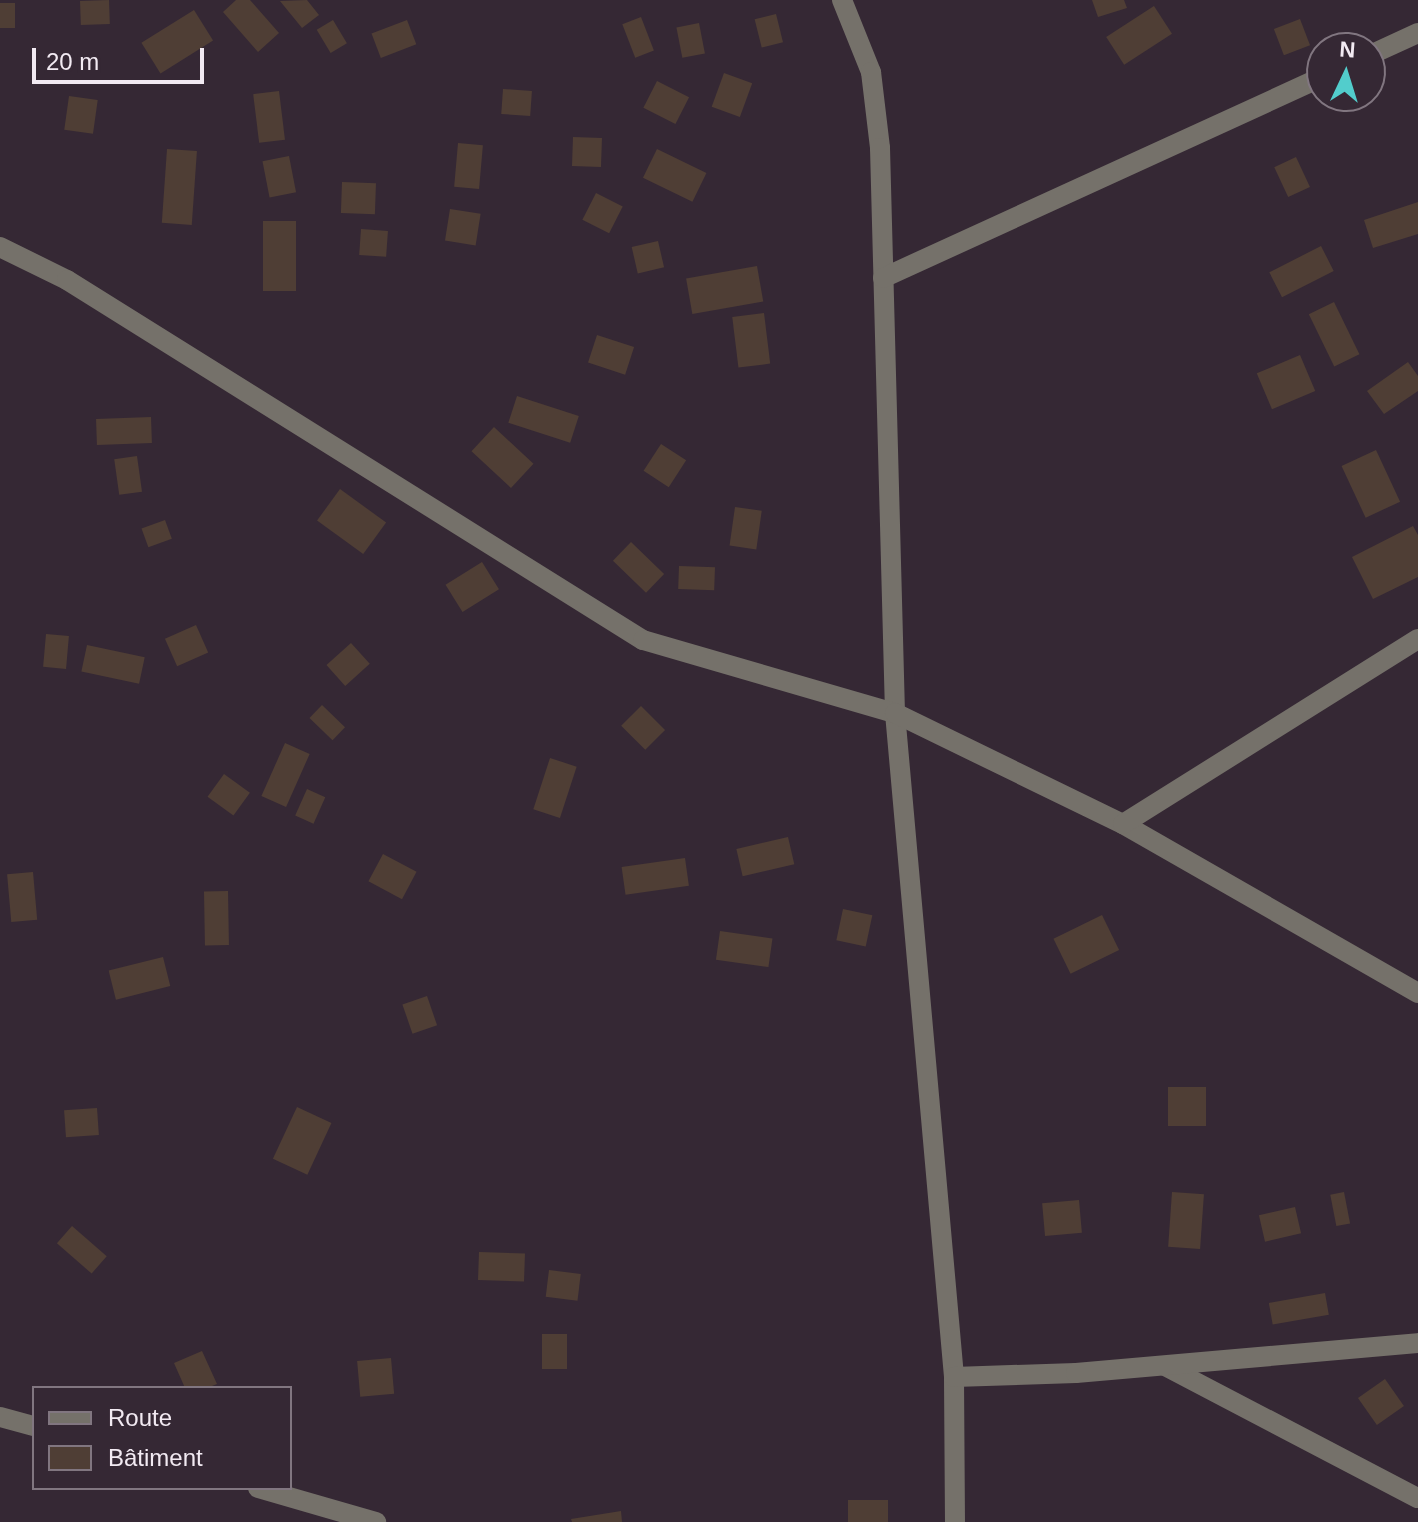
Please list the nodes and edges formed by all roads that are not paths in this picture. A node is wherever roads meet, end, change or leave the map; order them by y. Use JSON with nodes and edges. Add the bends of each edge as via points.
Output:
{"nodes":[{"id":1,"x":842,"y":0,"type":"edge"},
{"id":2,"x":1418,"y":33,"type":"edge"},
{"id":3,"x":1386,"y":48,"type":"edge"},
{"id":4,"x":1306,"y":84,"type":"edge"},
{"id":5,"x":0,"y":247,"type":"edge"},
{"id":6,"x":883,"y":278,"type":"junction"},
{"id":7,"x":1418,"y":639,"type":"edge"},
{"id":8,"x":895,"y":713,"type":"junction"},
{"id":9,"x":1123,"y":824,"type":"junction"},
{"id":10,"x":1418,"y":993,"type":"edge"},
{"id":11,"x":1418,"y":1343,"type":"edge"},
{"id":12,"x":1165,"y":1366,"type":"junction"},
{"id":13,"x":954,"y":1377,"type":"junction"},
{"id":14,"x":0,"y":1417,"type":"edge"},
{"id":15,"x":32,"y":1425,"type":"edge"},
{"id":16,"x":265,"y":1490,"type":"edge"},
{"id":17,"x":1418,"y":1498,"type":"edge"},
{"id":18,"x":376,"y":1522,"type":"edge"},
{"id":19,"x":955,"y":1522,"type":"edge"}],
"edges":[{"from":1,"to":6,"type":"street","via":[[871,72],[880,148]]},
{"from":2,"to":3,"type":"street"},
{"from":4,"to":6,"type":"street"},
{"from":5,"to":8,"type":"street","via":[[67,280],[643,640]]},
{"from":6,"to":8,"type":"street"},
{"from":7,"to":9,"type":"street"},
{"from":8,"to":9,"type":"street"},
{"from":8,"to":13,"type":"street"},
{"from":9,"to":10,"type":"street"},
{"from":11,"to":12,"type":"street"},
{"from":12,"to":13,"type":"street"},
{"from":12,"to":17,"type":"street"},
{"from":13,"to":19,"type":"street"},
{"from":14,"to":15,"type":"street"},
{"from":16,"to":18,"type":"street"}]}
